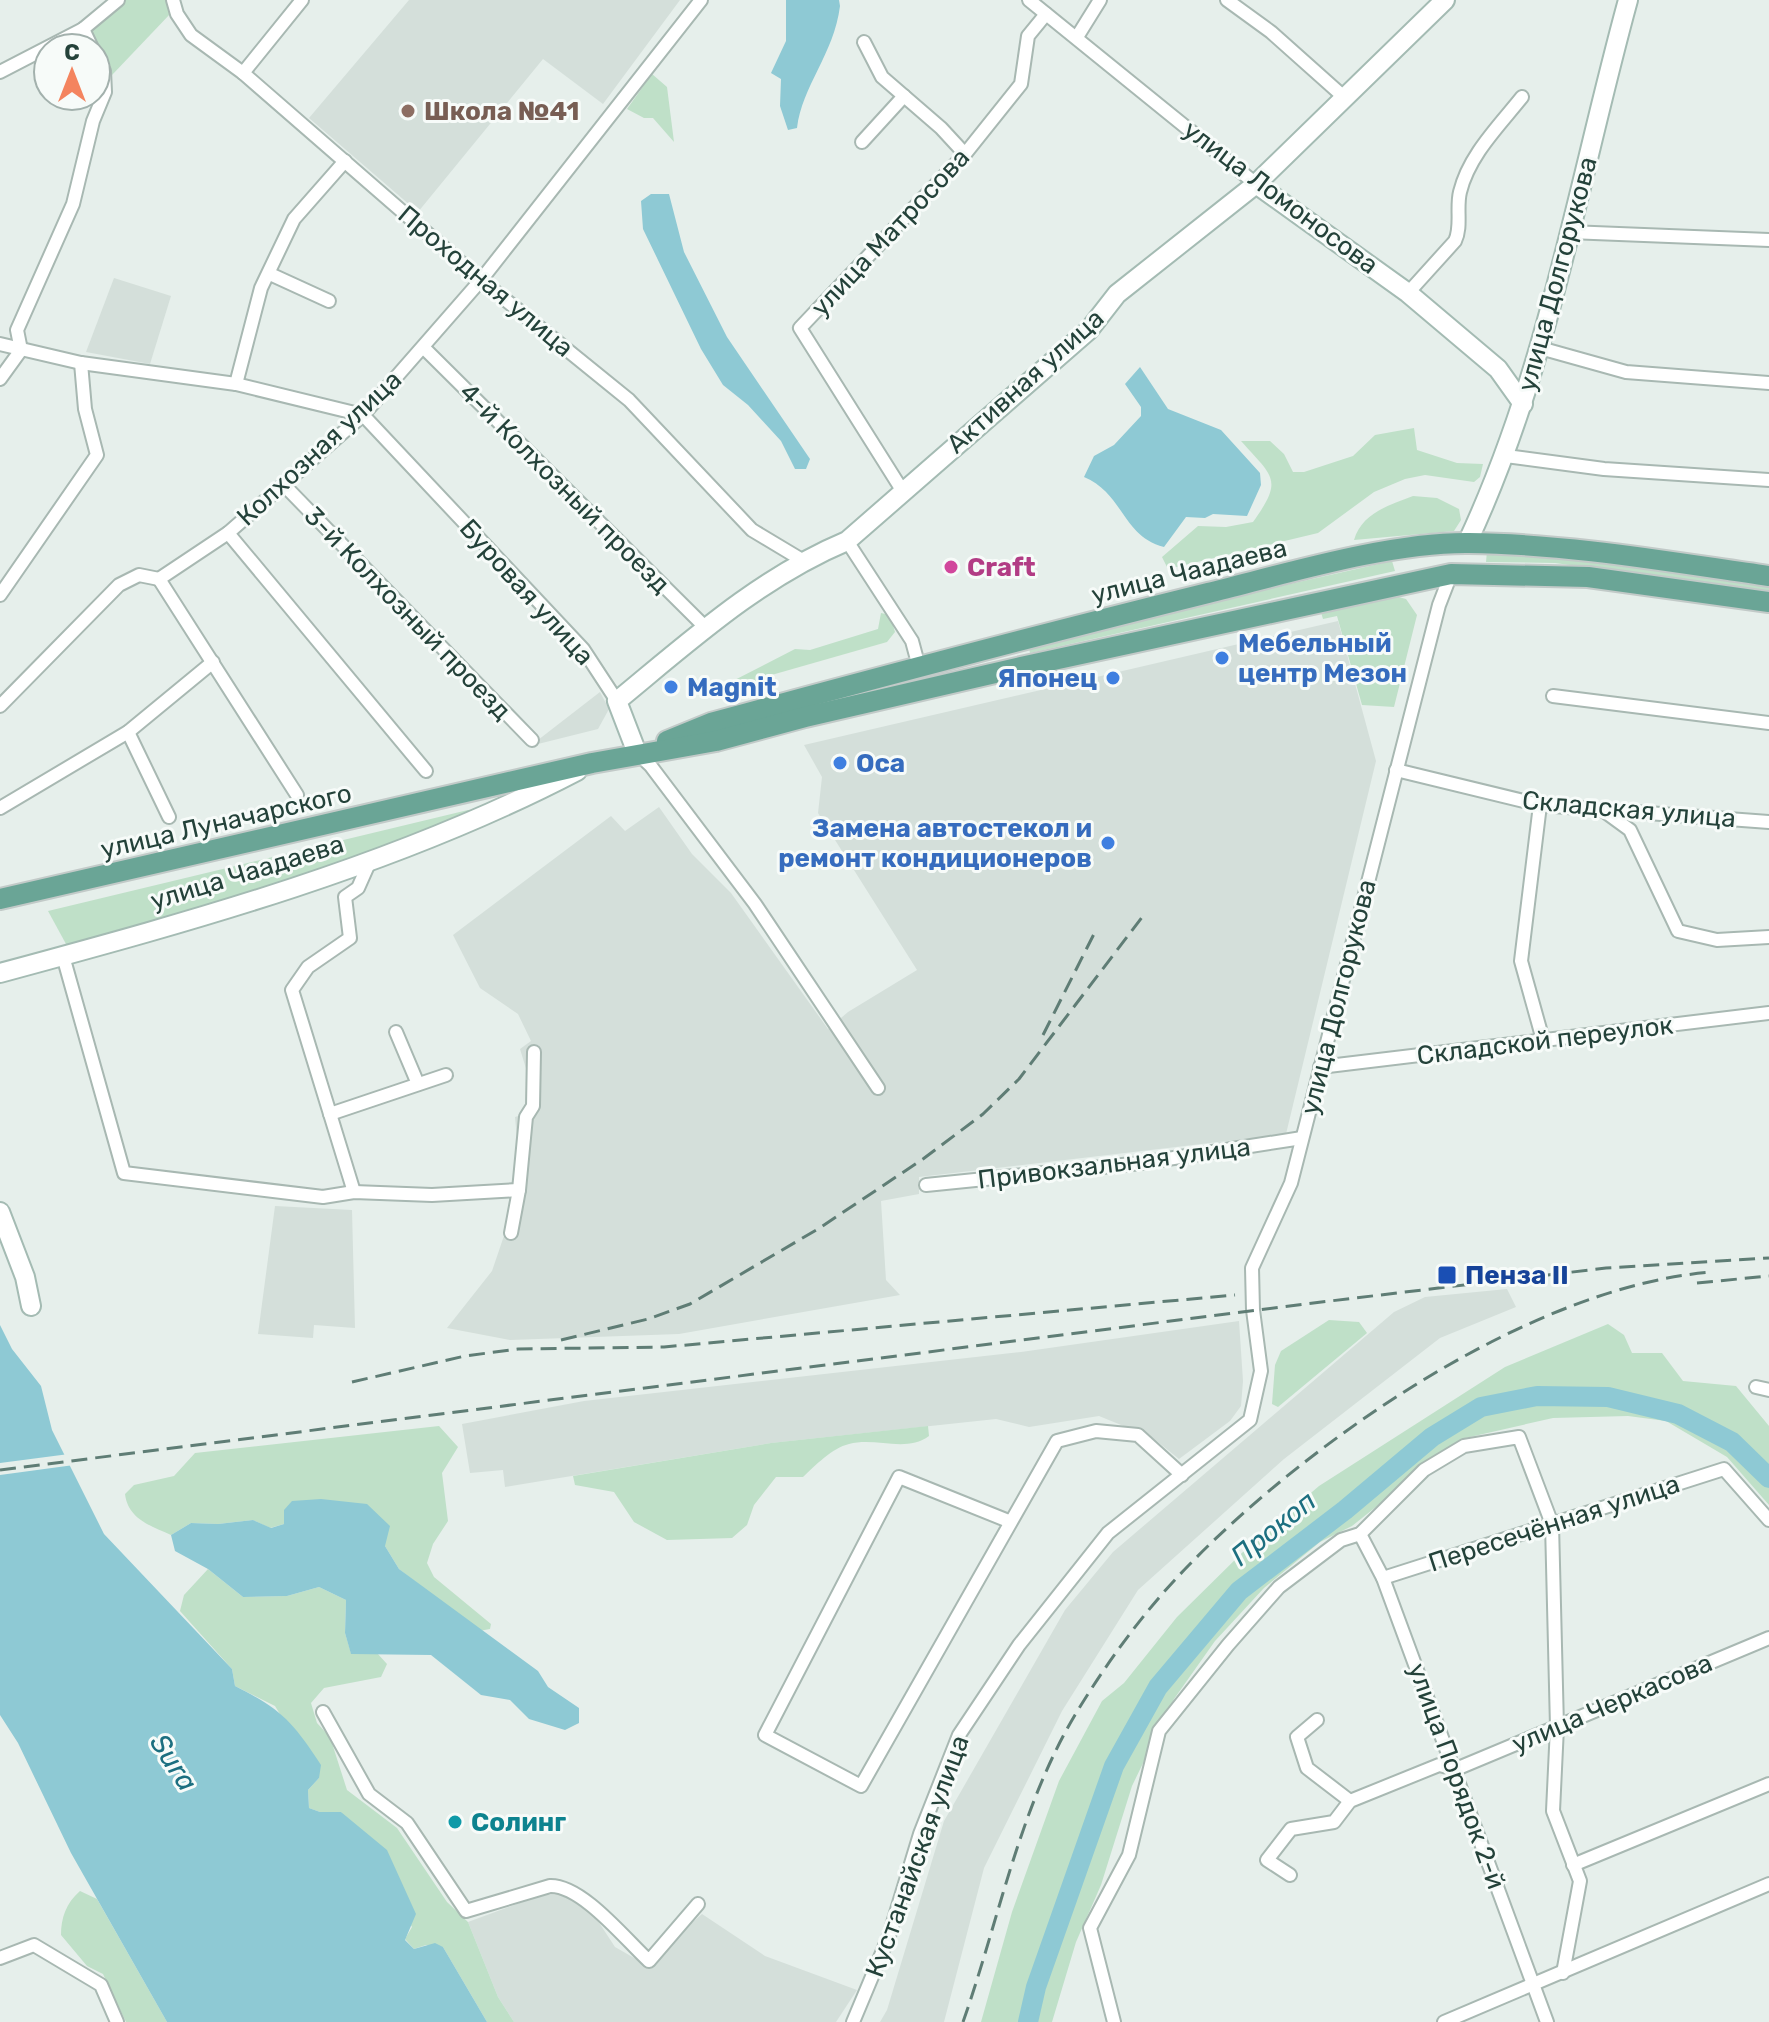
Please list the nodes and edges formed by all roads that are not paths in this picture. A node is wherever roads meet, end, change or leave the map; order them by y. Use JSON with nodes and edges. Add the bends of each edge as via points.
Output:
{"nodes":[{"id":1,"x":118,"y":0,"type":"edge"},
{"id":2,"x":173,"y":0,"type":"edge"},
{"id":3,"x":302,"y":0,"type":"edge"},
{"id":4,"x":701,"y":0,"type":"edge"},
{"id":5,"x":1029,"y":0,"type":"edge"},
{"id":6,"x":1100,"y":0,"type":"edge"},
{"id":7,"x":1227,"y":0,"type":"edge"},
{"id":8,"x":1628,"y":0,"type":"edge"},
{"id":9,"x":1435,"y":3,"type":"edge"},
{"id":10,"x":1046,"y":14,"type":"junction"},
{"id":11,"x":83,"y":29,"type":"junction"},
{"id":12,"x":84,"y":32,"type":"edge"},
{"id":13,"x":1077,"y":37,"type":"junction"},
{"id":14,"x":864,"y":42,"type":"dead end"},
{"id":15,"x":0,"y":72,"type":"edge"},
{"id":16,"x":243,"y":73,"type":"junction"},
{"id":17,"x":904,"y":96,"type":"junction"},
{"id":18,"x":1522,"y":97,"type":"dead end"},
{"id":19,"x":1345,"y":98,"type":"junction"},
{"id":20,"x":97,"y":112,"type":"edge"},
{"id":21,"x":862,"y":142,"type":"dead end"},
{"id":22,"x":965,"y":154,"type":"junction"},
{"id":23,"x":345,"y":161,"type":"junction"},
{"id":24,"x":1256,"y":184,"type":"junction"},
{"id":25,"x":1569,"y":232,"type":"junction"},
{"id":26,"x":1769,"y":240,"type":"edge"},
{"id":27,"x":270,"y":274,"type":"junction"},
{"id":28,"x":481,"y":280,"type":"junction"},
{"id":29,"x":1408,"y":293,"type":"junction"},
{"id":30,"x":329,"y":301,"type":"dead end"},
{"id":31,"x":0,"y":344,"type":"edge"},
{"id":32,"x":424,"y":348,"type":"junction"},
{"id":33,"x":1540,"y":348,"type":"junction"},
{"id":34,"x":21,"y":350,"type":"junction"},
{"id":35,"x":81,"y":363,"type":"junction"},
{"id":36,"x":0,"y":379,"type":"edge"},
{"id":37,"x":1769,"y":383,"type":"edge"},
{"id":38,"x":236,"y":384,"type":"junction"},
{"id":39,"x":1523,"y":404,"type":"junction"},
{"id":40,"x":363,"y":415,"type":"junction"},
{"id":41,"x":1506,"y":456,"type":"junction"},
{"id":42,"x":1769,"y":480,"type":"edge"},
{"id":43,"x":284,"y":485,"type":"junction"},
{"id":44,"x":902,"y":490,"type":"junction"},
{"id":45,"x":228,"y":533,"type":"junction"},
{"id":46,"x":847,"y":541,"type":"junction"},
{"id":47,"x":1467,"y":543,"type":"junction"},
{"id":48,"x":802,"y":560,"type":"junction"},
{"id":49,"x":1451,"y":574,"type":"junction"},
{"id":50,"x":1769,"y":576,"type":"edge"},
{"id":51,"x":159,"y":579,"type":"junction"},
{"id":52,"x":0,"y":595,"type":"edge"},
{"id":53,"x":1769,"y":602,"type":"edge"},
{"id":54,"x":705,"y":627,"type":"junction"},
{"id":55,"x":1014,"y":640,"type":"junction"},
{"id":56,"x":213,"y":662,"type":"junction"},
{"id":57,"x":919,"y":667,"type":"junction"},
{"id":58,"x":1021,"y":667,"type":"junction"},
{"id":59,"x":1553,"y":696,"type":"dead end"},
{"id":60,"x":617,"y":701,"type":"junction"},
{"id":61,"x":0,"y":706,"type":"edge"},
{"id":62,"x":1769,"y":723,"type":"edge"},
{"id":63,"x":128,"y":732,"type":"junction"},
{"id":64,"x":532,"y":740,"type":"dead end"},
{"id":65,"x":637,"y":753,"type":"junction"},
{"id":66,"x":592,"y":763,"type":"junction"},
{"id":67,"x":1396,"y":770,"type":"junction"},
{"id":68,"x":426,"y":771,"type":"dead end"},
{"id":69,"x":499,"y":785,"type":"junction"},
{"id":70,"x":463,"y":793,"type":"joint"},
{"id":71,"x":297,"y":795,"type":"dead end"},
{"id":72,"x":1540,"y":805,"type":"junction"},
{"id":73,"x":0,"y":808,"type":"edge"},
{"id":74,"x":505,"y":809,"type":"junction"},
{"id":75,"x":1604,"y":811,"type":"junction"},
{"id":76,"x":169,"y":817,"type":"dead end"},
{"id":77,"x":1769,"y":822,"type":"edge"},
{"id":78,"x":370,"y":861,"type":"junction"},
{"id":79,"x":0,"y":899,"type":"edge"},
{"id":80,"x":1769,"y":937,"type":"edge"},
{"id":81,"x":63,"y":956,"type":"junction"},
{"id":82,"x":0,"y":973,"type":"edge"},
{"id":83,"x":1769,"y":1013,"type":"edge"},
{"id":84,"x":396,"y":1032,"type":"dead end"},
{"id":85,"x":1543,"y":1040,"type":"junction"},
{"id":86,"x":534,"y":1052,"type":"dead end"},
{"id":87,"x":1320,"y":1067,"type":"junction"},
{"id":88,"x":446,"y":1075,"type":"dead end"},
{"id":89,"x":418,"y":1084,"type":"junction"},
{"id":90,"x":878,"y":1088,"type":"dead end"},
{"id":91,"x":330,"y":1114,"type":"junction"},
{"id":92,"x":1302,"y":1138,"type":"junction"},
{"id":93,"x":926,"y":1185,"type":"dead end"},
{"id":94,"x":519,"y":1190,"type":"junction"},
{"id":95,"x":354,"y":1192,"type":"junction"},
{"id":96,"x":0,"y":1212,"type":"edge"},
{"id":97,"x":511,"y":1233,"type":"dead end"},
{"id":98,"x":31,"y":1306,"type":"dead end"},
{"id":99,"x":1250,"y":1420,"type":"joint"},
{"id":100,"x":1182,"y":1475,"type":"junction"},
{"id":101,"x":1769,"y":1520,"type":"edge"},
{"id":102,"x":1011,"y":1522,"type":"junction"},
{"id":103,"x":1552,"y":1524,"type":"junction"},
{"id":104,"x":1360,"y":1534,"type":"junction"},
{"id":105,"x":1383,"y":1578,"type":"junction"},
{"id":106,"x":1769,"y":1638,"type":"edge"},
{"id":107,"x":323,"y":1712,"type":"dead end"},
{"id":108,"x":1317,"y":1720,"type":"dead end"},
{"id":109,"x":1557,"y":1727,"type":"junction"},
{"id":110,"x":1456,"y":1769,"type":"junction"},
{"id":111,"x":1769,"y":1784,"type":"edge"},
{"id":112,"x":1350,"y":1801,"type":"junction"},
{"id":113,"x":1573,"y":1865,"type":"junction"},
{"id":114,"x":1290,"y":1875,"type":"dead end"},
{"id":115,"x":1769,"y":1884,"type":"edge"},
{"id":116,"x":698,"y":1904,"type":"dead end"},
{"id":117,"x":0,"y":1958,"type":"edge"},
{"id":118,"x":1563,"y":1973,"type":"junction"},
{"id":119,"x":1534,"y":1986,"type":"junction"},
{"id":120,"x":117,"y":2022,"type":"edge"},
{"id":121,"x":853,"y":2022,"type":"edge"},
{"id":122,"x":1114,"y":2022,"type":"edge"},
{"id":123,"x":1444,"y":2022,"type":"edge"},
{"id":124,"x":1547,"y":2022,"type":"edge"}],
"edges":[{"from":1,"to":11,"type":"street"},
{"from":2,"to":16,"type":"street","name":"Проходная улица","via":[[191,35]]},
{"from":3,"to":16,"type":"street"},
{"from":4,"to":28,"type":"street","name":"Колхозная улица"},
{"from":5,"to":10,"type":"street","name":"улица Ломоносова"},
{"from":6,"to":13,"type":"street"},
{"from":7,"to":19,"type":"street"},
{"from":8,"to":25,"type":"main road","name":"улица Долгорукова"},
{"from":9,"to":19,"type":"main road","name":"Активная улица"},
{"from":10,"to":13,"type":"street","name":"улица Ломоносова"},
{"from":10,"to":22,"type":"street","name":"улица Матросова","via":[[1028,36],[1021,84]]},
{"from":11,"to":12,"type":"street"},
{"from":11,"to":15,"type":"street"},
{"from":13,"to":24,"type":"street","name":"улица Ломоносова"},
{"from":14,"to":17,"type":"street","via":[[882,77]]},
{"from":16,"to":23,"type":"street","name":"Проходная улица"},
{"from":17,"to":21,"type":"street"},
{"from":17,"to":22,"type":"street"},
{"from":18,"to":29,"type":"street","via":[[1478,151],[1461,188],[1455,241]]},
{"from":19,"to":24,"type":"main road","name":"Активная улица"},
{"from":20,"to":34,"type":"street","via":[[73,204],[17,330]]},
{"from":22,"to":44,"type":"street","name":"улица Матросова","via":[[800,328]]},
{"from":23,"to":27,"type":"street","via":[[294,219]]},
{"from":23,"to":28,"type":"street","name":"Проходная улица"},
{"from":24,"to":29,"type":"main road","name":"улица Ломоносова"},
{"from":24,"to":44,"type":"main road","name":"Активная улица","via":[[1117,294],[1089,330]]},
{"from":25,"to":26,"type":"street"},
{"from":25,"to":33,"type":"main road","name":"улица Долгорукова"},
{"from":27,"to":30,"type":"street"},
{"from":27,"to":38,"type":"street","via":[[261,288]]},
{"from":28,"to":32,"type":"street","name":"Колхозная улица"},
{"from":28,"to":48,"type":"street","name":"Проходная улица","via":[[629,400],[752,530]]},
{"from":29,"to":39,"type":"main road","name":"улица Ломоносова","via":[[1498,369]]},
{"from":31,"to":34,"type":"street"},
{"from":32,"to":40,"type":"street","name":"Колхозная улица"},
{"from":32,"to":54,"type":"street","name":"4-й Колхозный проезд"},
{"from":33,"to":37,"type":"street","via":[[1626,372]]},
{"from":33,"to":39,"type":"main road","name":"улица Долгорукова"},
{"from":34,"to":35,"type":"street"},
{"from":34,"to":36,"type":"street"},
{"from":35,"to":38,"type":"street"},
{"from":35,"to":52,"type":"street","via":[[97,455]]},
{"from":38,"to":40,"type":"street"},
{"from":39,"to":41,"type":"main road","name":"улица Долгорукова"},
{"from":40,"to":43,"type":"street","name":"Колхозная улица"},
{"from":40,"to":60,"type":"street","name":"Буровая улица","via":[[583,649]]},
{"from":41,"to":42,"type":"street","via":[[1604,469]]},
{"from":41,"to":47,"type":"main road","name":"улица Долгорукова"},
{"from":43,"to":45,"type":"street","name":"Колхозная улица"},
{"from":43,"to":64,"type":"street","name":"3-й Колхозный проезд"},
{"from":44,"to":46,"type":"main road","name":"Активная улица"},
{"from":45,"to":51,"type":"street","name":"Колхозная улица"},
{"from":45,"to":68,"type":"street"},
{"from":46,"to":48,"type":"main road","name":"Активная улица"},
{"from":46,"to":57,"type":"street","via":[[912,641]]},
{"from":47,"to":49,"type":"main road"},
{"from":47,"to":50,"type":"main road","name":"улица Чаадаева","via":[[1589,551]]},
{"from":47,"to":55,"type":"main road","name":"улица Чаадаева","via":[[1332,563]]},
{"from":48,"to":54,"type":"main road","name":"Активная улица"},
{"from":49,"to":53,"type":"main road","name":"улица Чаадаева","via":[[1588,577]]},
{"from":49,"to":58,"type":"main road","name":"улица Чаадаева"},
{"from":49,"to":67,"type":"street","name":"улица Долгорукова"},
{"from":51,"to":56,"type":"street"},
{"from":51,"to":61,"type":"street","via":[[139,575],[119,585]]},
{"from":54,"to":60,"type":"main road","name":"Активная улица"},
{"from":55,"to":57,"type":"main road","name":"улица Чаадаева"},
{"from":55,"to":58,"type":"main road"},
{"from":56,"to":63,"type":"street"},
{"from":56,"to":71,"type":"street"},
{"from":57,"to":65,"type":"main road","name":"улица Чаадаева","via":[[711,723]]},
{"from":58,"to":65,"type":"main road","name":"улица Чаадаева","via":[[716,741]]},
{"from":59,"to":62,"type":"street"},
{"from":60,"to":65,"type":"main road","name":"Буровая улица"},
{"from":63,"to":73,"type":"street"},
{"from":63,"to":76,"type":"street"},
{"from":65,"to":66,"type":"main road","name":"улица Чаадаева"},
{"from":65,"to":90,"type":"street","name":"Буровая улица","via":[[755,904]]},
{"from":66,"to":69,"type":"main road","name":"улица Чаадаева"},
{"from":66,"to":74,"type":"main road","name":"улица Чаадаева"},
{"from":67,"to":72,"type":"street","name":"Складская улица"},
{"from":67,"to":87,"type":"street","name":"улица Долгорукова"},
{"from":69,"to":70,"type":"main road","name":"улица Чаадаева"},
{"from":69,"to":74,"type":"main road"},
{"from":70,"to":79,"type":"main road","name":"улица Луначарского"},
{"from":72,"to":75,"type":"street","name":"Складская улица"},
{"from":72,"to":85,"type":"street","via":[[1521,961]]},
{"from":74,"to":78,"type":"main road","name":"улица Чаадаева"},
{"from":75,"to":77,"type":"street","name":"Складская улица"},
{"from":75,"to":80,"type":"street","via":[[1630,830],[1678,931],[1717,940]]},
{"from":78,"to":81,"type":"main road","name":"улица Чаадаева"},
{"from":78,"to":91,"type":"street","via":[[358,888],[345,897],[350,938],[308,967],[292,990]]},
{"from":81,"to":82,"type":"main road","name":"улица Чаадаева"},
{"from":81,"to":95,"type":"street","via":[[124,1173],[323,1197]]},
{"from":83,"to":85,"type":"street","name":"Складской переулок"},
{"from":84,"to":89,"type":"street"},
{"from":85,"to":87,"type":"street","name":"Складской переулок"},
{"from":86,"to":94,"type":"street","via":[[533,1106],[526,1117]]},
{"from":87,"to":92,"type":"street","name":"улица Долгорукова"},
{"from":88,"to":89,"type":"street"},
{"from":89,"to":91,"type":"street"},
{"from":91,"to":95,"type":"street"},
{"from":92,"to":93,"type":"street","name":"Привокзальная улица","via":[[1142,1163]]},
{"from":92,"to":99,"type":"street","name":"улица Долгорукова","via":[[1291,1183],[1252,1268],[1261,1371]]},
{"from":94,"to":95,"type":"street"},
{"from":94,"to":97,"type":"street"},
{"from":96,"to":98,"type":"main road"},
{"from":99,"to":100,"type":"street","name":"Кустанайская улица"},
{"from":100,"to":102,"type":"street","via":[[1138,1435],[1096,1431],[1057,1441]]},
{"from":100,"to":121,"type":"street","name":"Кустанайская улица","via":[[1108,1533],[1019,1645],[959,1735]]},
{"from":101,"to":103,"type":"street","name":"Пересечённая улица","via":[[1724,1469]]},
{"from":102,"to":102,"type":"street","via":[[861,1786],[765,1735],[899,1477]]},
{"from":103,"to":104,"type":"street","via":[[1519,1437],[1464,1446],[1424,1470]]},
{"from":103,"to":105,"type":"street","name":"Пересечённая улица"},
{"from":103,"to":109,"type":"street"},
{"from":104,"to":105,"type":"street","name":"улица Порядок 2-й"},
{"from":104,"to":122,"type":"street","via":[[1341,1540],[1279,1587],[1159,1731],[1129,1855],[1090,1928]]},
{"from":105,"to":110,"type":"street","name":"улица Порядок 2-й"},
{"from":106,"to":109,"type":"street","name":"улица Черкасова"},
{"from":107,"to":116,"type":"street","via":[[369,1794],[407,1823],[466,1911],[564,1886],[649,1961]]},
{"from":108,"to":112,"type":"street","via":[[1297,1737],[1307,1768]]},
{"from":109,"to":110,"type":"street","name":"улица Черкасова"},
{"from":109,"to":113,"type":"street","via":[[1553,1811]]},
{"from":110,"to":112,"type":"street","name":"улица Черкасова","via":[[1439,1765]]},
{"from":110,"to":119,"type":"street","name":"улица Порядок 2-й"},
{"from":111,"to":113,"type":"street"},
{"from":112,"to":114,"type":"street","name":"улица Черкасова","via":[[1334,1822],[1291,1829],[1267,1860]]},
{"from":113,"to":118,"type":"street","via":[[1580,1881]]},
{"from":115,"to":118,"type":"street"},
{"from":117,"to":120,"type":"street","via":[[34,1945],[55,1956],[101,1985]]},
{"from":118,"to":119,"type":"street"},
{"from":119,"to":123,"type":"street"},
{"from":119,"to":124,"type":"street","name":"улица Порядок 2-й"}]}
